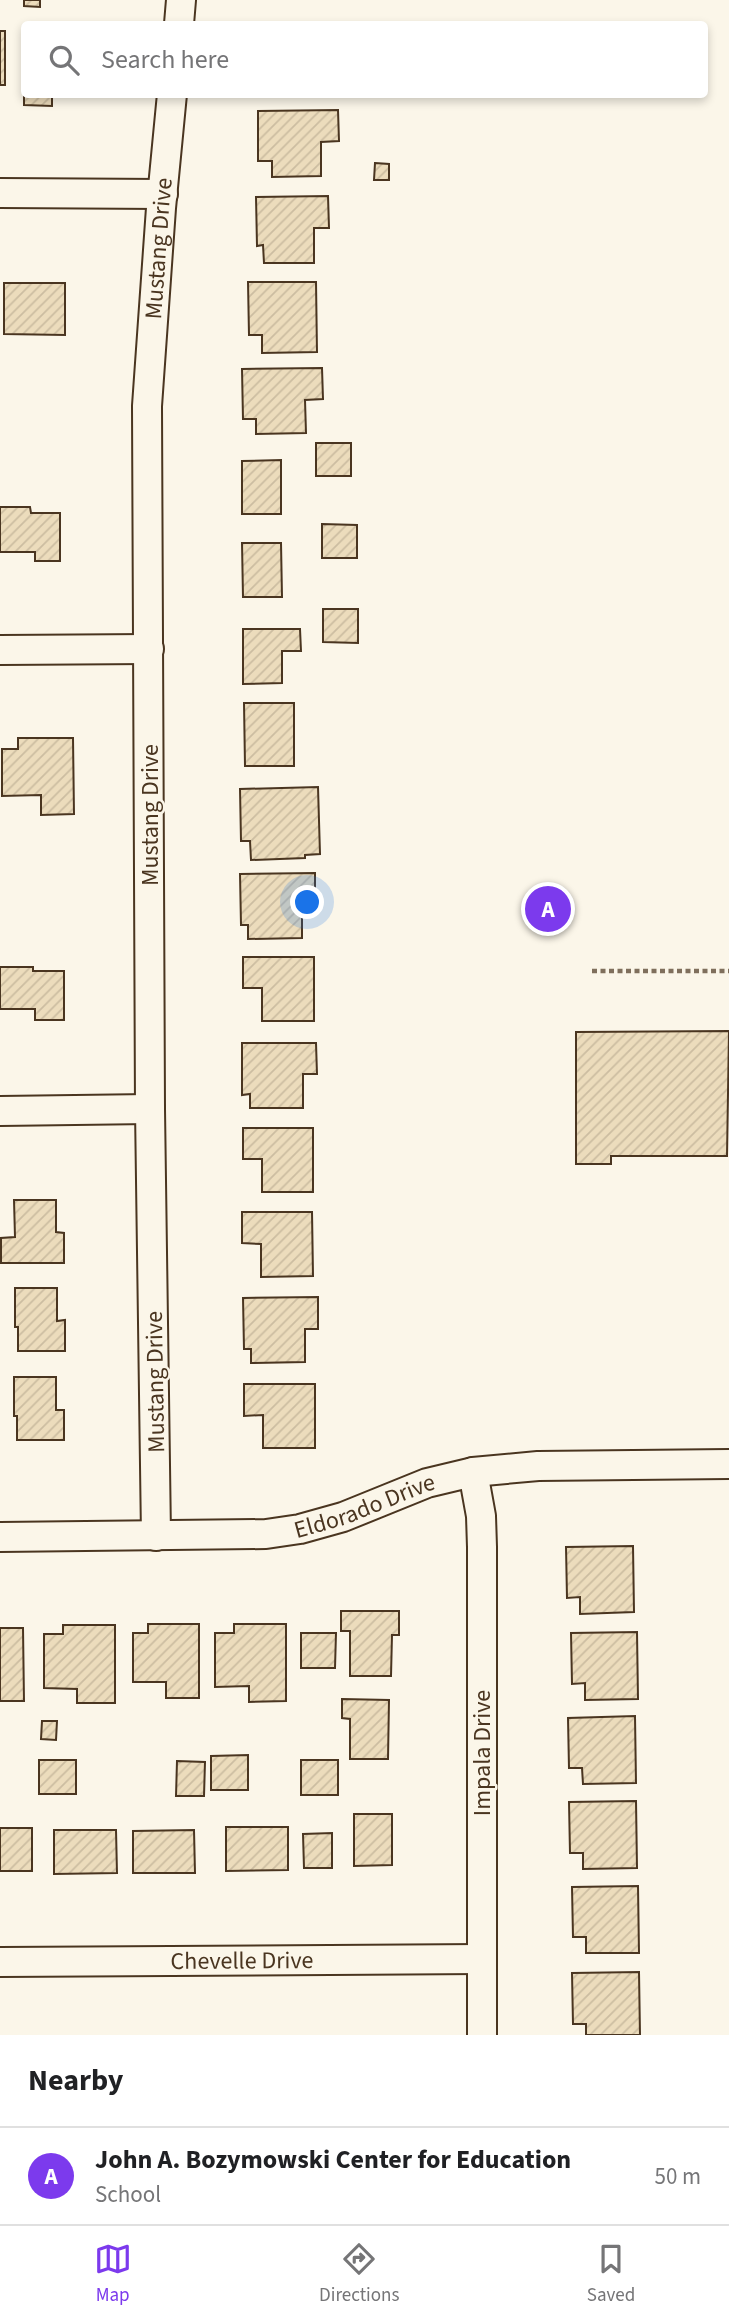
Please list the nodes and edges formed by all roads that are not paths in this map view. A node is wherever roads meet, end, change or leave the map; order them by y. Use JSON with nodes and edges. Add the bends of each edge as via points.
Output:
{"nodes":[{"id":1,"x":181,"y":0,"type":"edge"},
{"id":2,"x":179,"y":21,"type":"edge"},
{"id":3,"x":172,"y":98,"type":"edge"},
{"id":4,"x":0,"y":193,"type":"edge"},
{"id":5,"x":163,"y":194,"type":"junction"},
{"id":6,"x":149,"y":649,"type":"junction"},
{"id":7,"x":0,"y":650,"type":"edge"},
{"id":8,"x":150,"y":1109,"type":"junction"},
{"id":9,"x":0,"y":1111,"type":"edge"},
{"id":10,"x":729,"y":1464,"type":"edge"},
{"id":11,"x":473,"y":1472,"type":"junction"},
{"id":12,"x":156,"y":1536,"type":"junction"},
{"id":13,"x":0,"y":1537,"type":"edge"},
{"id":14,"x":482,"y":1959,"type":"junction"},
{"id":15,"x":0,"y":1962,"type":"edge"},
{"id":16,"x":482,"y":2035,"type":"edge"}],
"edges":[{"from":1,"to":2,"type":"street"},
{"from":3,"to":5,"type":"street","name":"Mustang Drive"},
{"from":4,"to":5,"type":"street"},
{"from":5,"to":6,"type":"street","name":"Mustang Drive","via":[[147,406]]},
{"from":6,"to":7,"type":"street"},
{"from":6,"to":8,"type":"street","name":"Mustang Drive"},
{"from":8,"to":9,"type":"street"},
{"from":8,"to":12,"type":"street","name":"Mustang Drive"},
{"from":10,"to":11,"type":"street","name":"Eldorado Drive","via":[[516,1466]]},
{"from":11,"to":12,"type":"street","name":"Eldorado Drive","via":[[427,1483],[300,1529]]},
{"from":11,"to":14,"type":"street","name":"Impala Drive","via":[[482,1546]]},
{"from":12,"to":13,"type":"street","name":"Eldorado Drive"},
{"from":14,"to":15,"type":"street","name":"Chevelle Drive"},
{"from":14,"to":16,"type":"street","name":"Impala Drive"}]}
